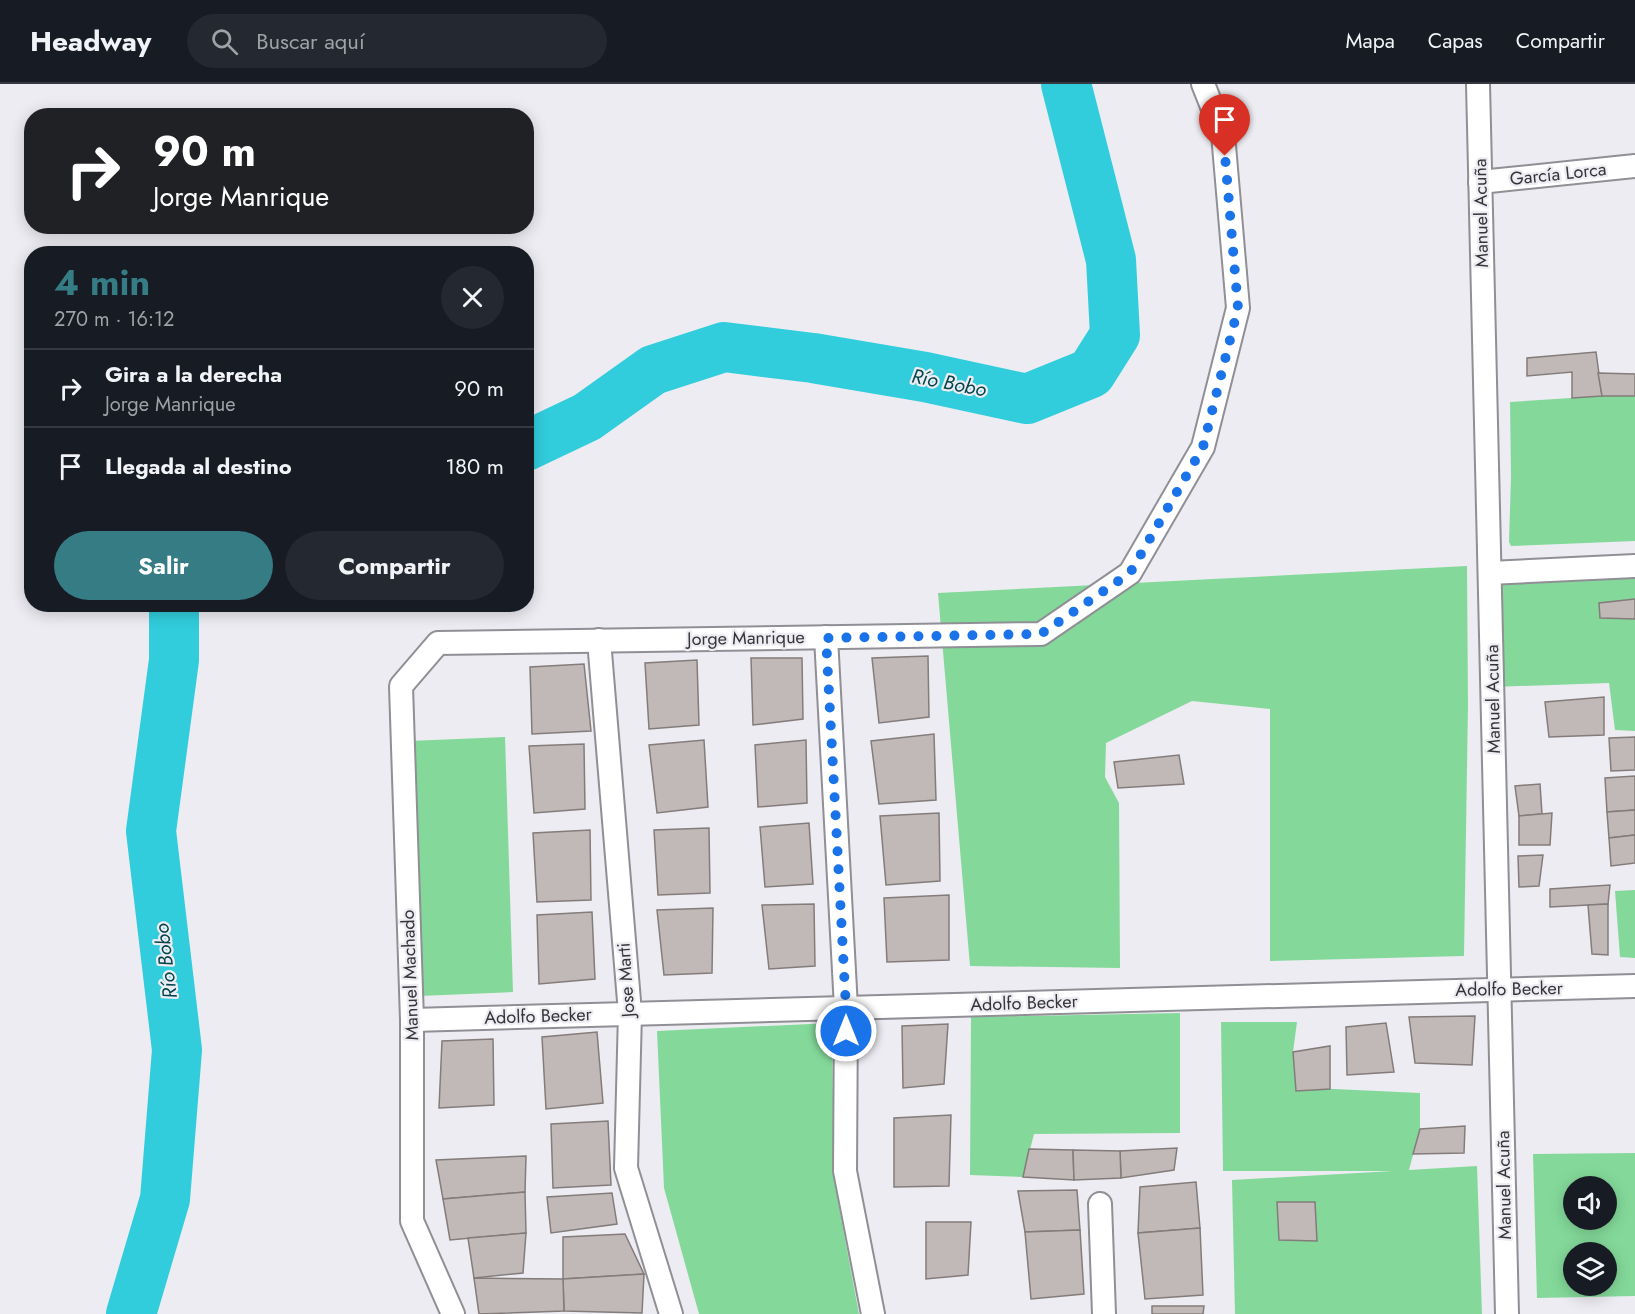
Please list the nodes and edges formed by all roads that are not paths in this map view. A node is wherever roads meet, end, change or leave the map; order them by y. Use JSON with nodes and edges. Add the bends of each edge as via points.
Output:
{"nodes":[{"id":1,"x":1203,"y":84,"type":"edge"},
{"id":2,"x":1478,"y":84,"type":"edge"},
{"id":3,"x":1635,"y":166,"type":"edge"},
{"id":4,"x":1480,"y":182,"type":"junction"},
{"id":5,"x":1635,"y":567,"type":"edge"},
{"id":6,"x":1490,"y":573,"type":"junction"},
{"id":7,"x":826,"y":638,"type":"junction"},
{"id":8,"x":599,"y":640,"type":"junction"},
{"id":9,"x":438,"y":643,"type":"joint"},
{"id":10,"x":1635,"y":986,"type":"edge"},
{"id":11,"x":1499,"y":989,"type":"junction"},
{"id":12,"x":846,"y":1008,"type":"junction"},
{"id":13,"x":630,"y":1014,"type":"junction"},
{"id":14,"x":412,"y":1020,"type":"junction"},
{"id":15,"x":1100,"y":1204,"type":"dead end"},
{"id":16,"x":453,"y":1314,"type":"edge"},
{"id":17,"x":671,"y":1314,"type":"edge"},
{"id":18,"x":873,"y":1314,"type":"edge"},
{"id":19,"x":1104,"y":1314,"type":"edge"},
{"id":20,"x":1507,"y":1314,"type":"edge"}],
"edges":[{"from":1,"to":7,"type":"street","name":"Jorge Manrique","via":[[1223,134],[1238,308],[1203,447],[1130,573],[1041,634]]},
{"from":2,"to":4,"type":"street","name":"Manuel Acuña"},
{"from":3,"to":4,"type":"street","name":"García Lorca"},
{"from":4,"to":6,"type":"street","name":"Manuel Acuña"},
{"from":5,"to":6,"type":"street"},
{"from":6,"to":11,"type":"street","name":"Manuel Acuña"},
{"from":7,"to":8,"type":"street","name":"Jorge Manrique"},
{"from":7,"to":12,"type":"street"},
{"from":8,"to":9,"type":"street","name":"Jorge Manrique"},
{"from":8,"to":13,"type":"street","name":"Jose Marti"},
{"from":9,"to":14,"type":"street","name":"Manuel Machado","via":[[401,686]]},
{"from":10,"to":11,"type":"street","name":"Adolfo Becker"},
{"from":11,"to":12,"type":"street","name":"Adolfo Becker"},
{"from":11,"to":20,"type":"street","name":"Manuel Acuña"},
{"from":12,"to":13,"type":"street","name":"Adolfo Becker"},
{"from":12,"to":18,"type":"street","via":[[845,1171]]},
{"from":13,"to":14,"type":"street","name":"Adolfo Becker"},
{"from":13,"to":17,"type":"street","name":"Jose Marti","via":[[626,1168]]},
{"from":14,"to":16,"type":"street","name":"Manuel Machado","via":[[412,1221]]},
{"from":15,"to":19,"type":"street"}]}
